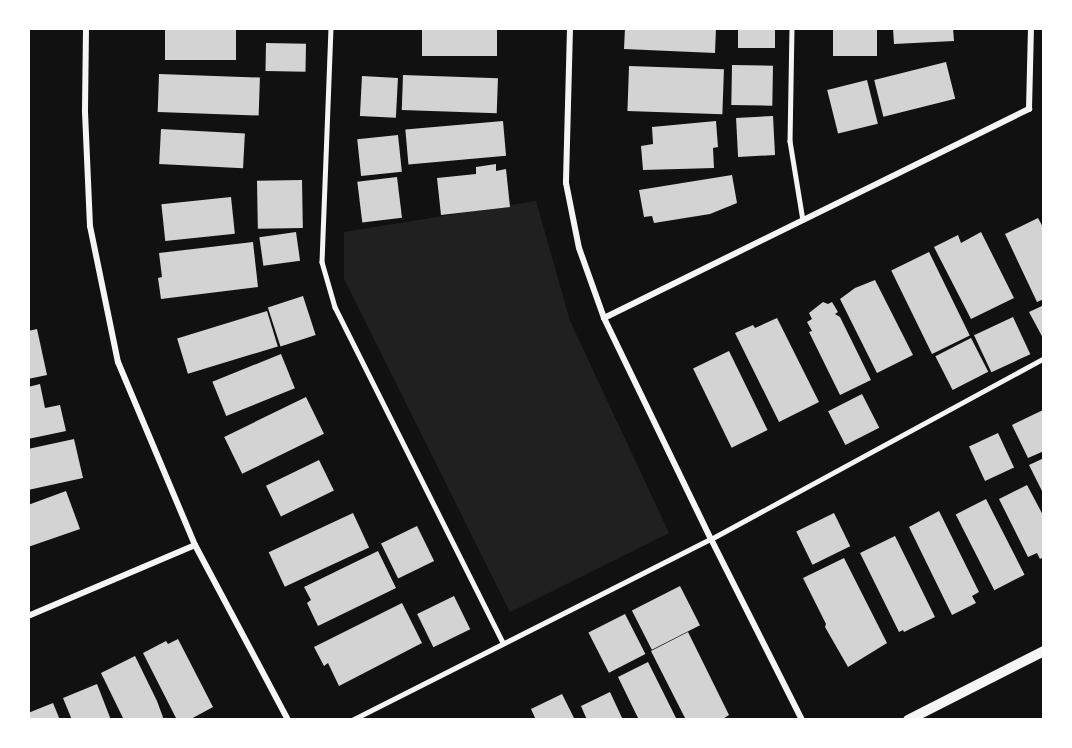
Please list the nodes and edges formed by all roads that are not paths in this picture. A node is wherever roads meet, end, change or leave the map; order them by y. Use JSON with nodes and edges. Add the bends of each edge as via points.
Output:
{"nodes":[{"id":1,"x":86,"y":28,"type":"edge"},
{"id":2,"x":331,"y":28,"type":"edge"},
{"id":3,"x":570,"y":28,"type":"edge"},
{"id":4,"x":792,"y":28,"type":"edge"},
{"id":5,"x":1031,"y":28,"type":"edge"},
{"id":6,"x":803,"y":220,"type":"junction"},
{"id":7,"x":604,"y":318,"type":"junction"},
{"id":8,"x":1044,"y":358,"type":"edge"},
{"id":9,"x":711,"y":539,"type":"junction"},
{"id":10,"x":195,"y":545,"type":"junction"},
{"id":11,"x":28,"y":616,"type":"edge"},
{"id":12,"x":503,"y":642,"type":"junction"},
{"id":13,"x":1044,"y":651,"type":"edge"},
{"id":14,"x":288,"y":720,"type":"edge"},
{"id":15,"x":352,"y":720,"type":"edge"},
{"id":16,"x":802,"y":720,"type":"edge"},
{"id":17,"x":908,"y":720,"type":"edge"}],
"edges":[{"from":1,"to":10,"type":"street","via":[[90,226],[118,362]]},
{"from":2,"to":12,"type":"lane","via":[[322,262],[335,307]]},
{"from":3,"to":7,"type":"street","via":[[566,183],[579,248]]},
{"from":4,"to":6,"type":"lane","via":[[790,141]]},
{"from":5,"to":6,"type":"street","via":[[1029,109]]},
{"from":6,"to":7,"type":"street"},
{"from":7,"to":9,"type":"street"},
{"from":8,"to":9,"type":"lane"},
{"from":9,"to":12,"type":"lane"},
{"from":9,"to":16,"type":"street"},
{"from":10,"to":11,"type":"street"},
{"from":10,"to":14,"type":"street"},
{"from":12,"to":15,"type":"lane"},
{"from":13,"to":17,"type":"street"}]}
